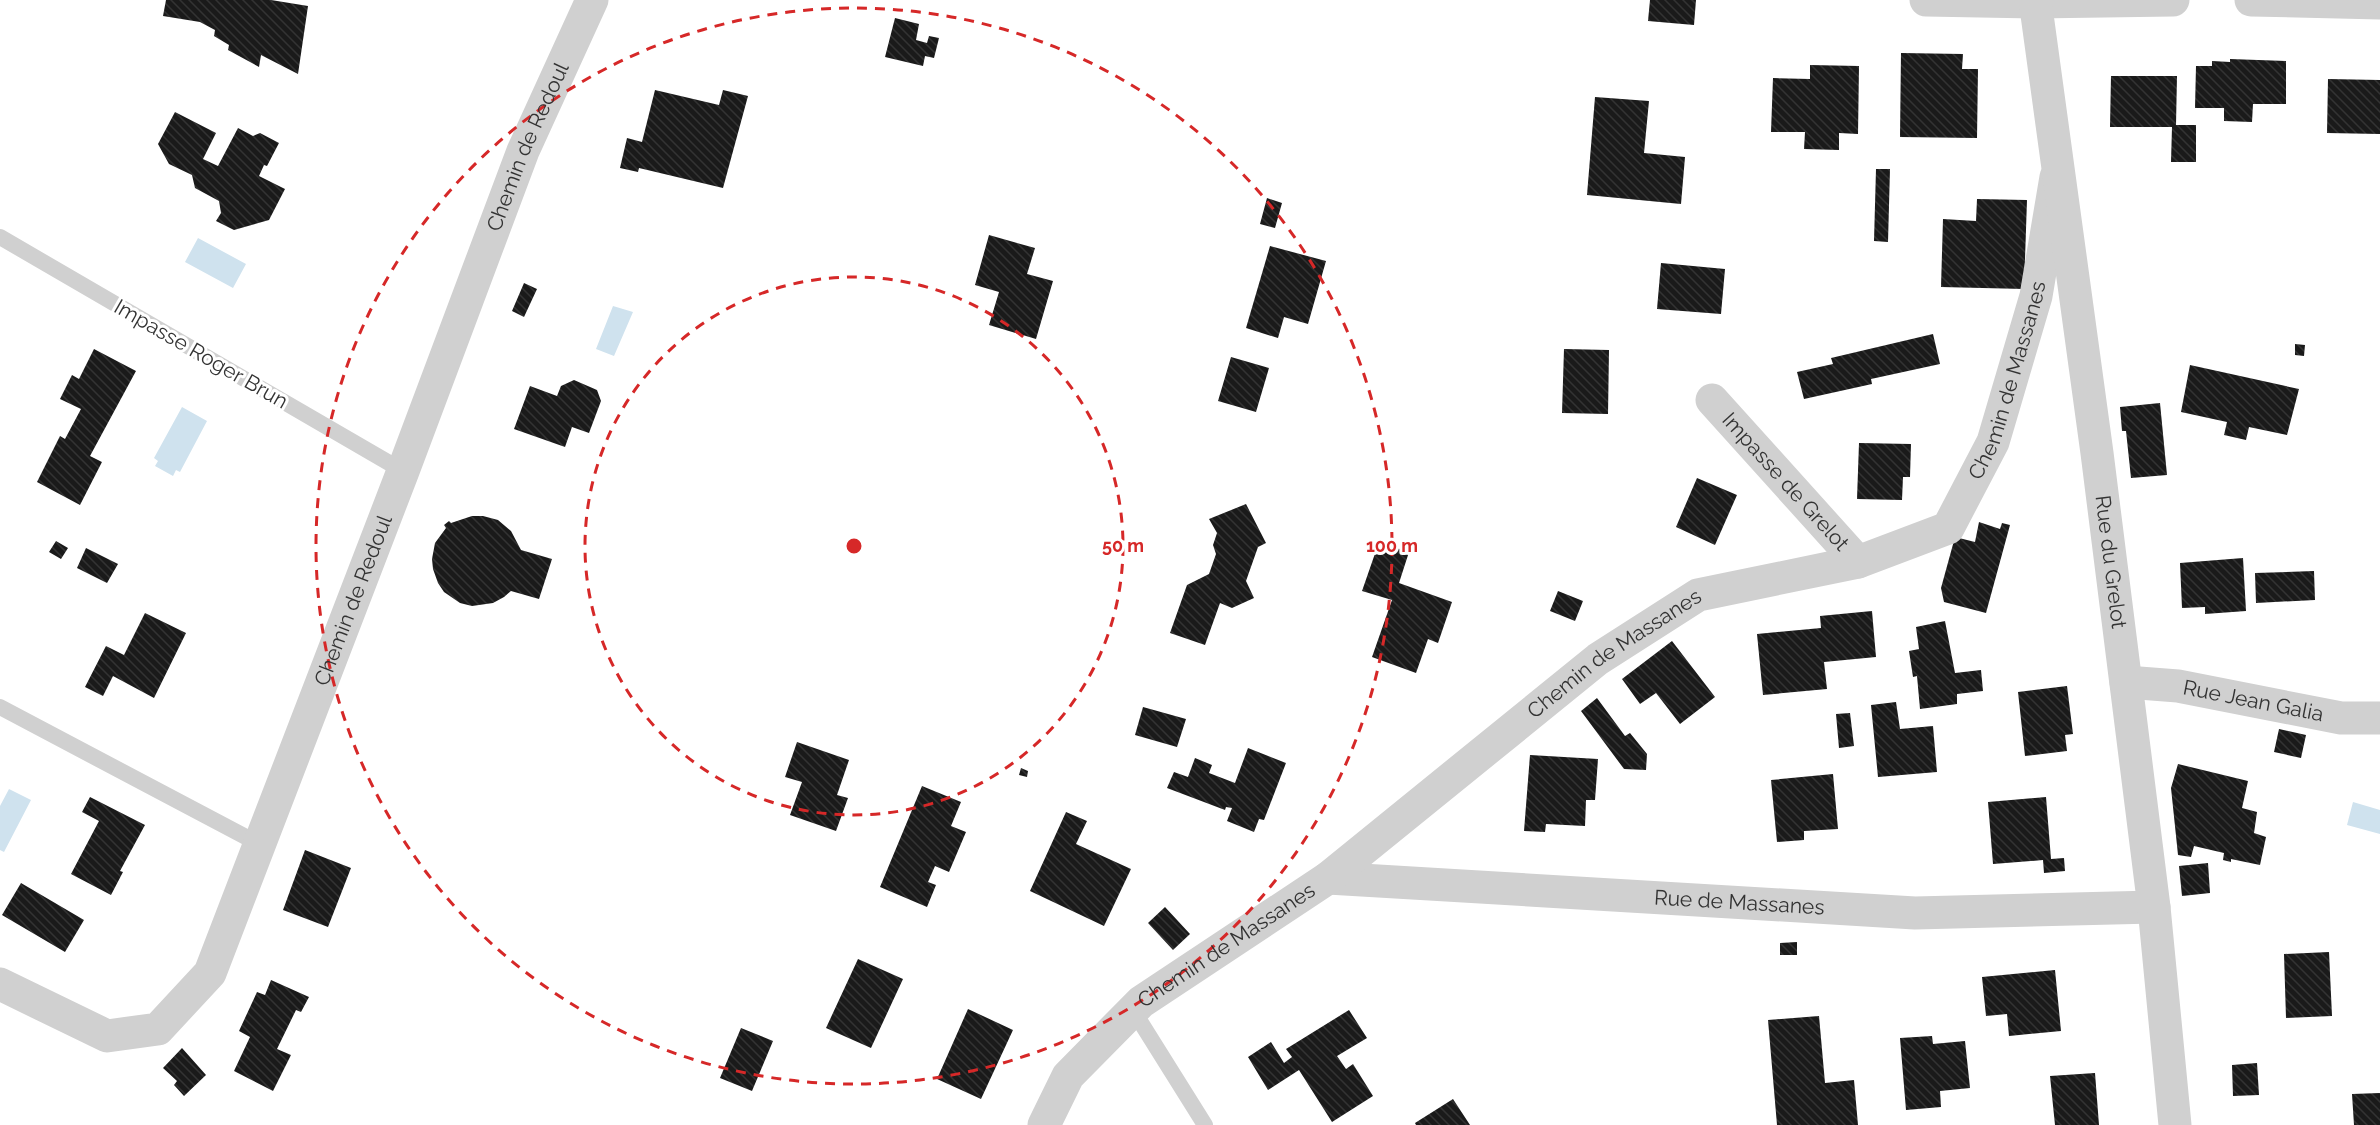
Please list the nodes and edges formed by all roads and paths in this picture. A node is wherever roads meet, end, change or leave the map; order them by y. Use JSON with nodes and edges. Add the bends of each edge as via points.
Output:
{"nodes":[{"id":1,"x":592,"y":0,"type":"edge"},
{"id":2,"x":1926,"y":0,"type":"edge"},
{"id":3,"x":2173,"y":0,"type":"edge"},
{"id":4,"x":2251,"y":0,"type":"edge"},
{"id":5,"x":2035,"y":1,"type":"edge"},
{"id":6,"x":2330,"y":1,"type":"edge"},
{"id":7,"x":2380,"y":3,"type":"edge"},
{"id":8,"x":2058,"y":163,"type":"junction"},
{"id":9,"x":0,"y":237,"type":"edge"},
{"id":10,"x":1712,"y":400,"type":"dead end"},
{"id":11,"x":403,"y":471,"type":"junction"},
{"id":12,"x":1858,"y":562,"type":"junction"},
{"id":13,"x":2126,"y":682,"type":"junction"},
{"id":14,"x":0,"y":707,"type":"edge"},
{"id":15,"x":2380,"y":718,"type":"edge"},
{"id":16,"x":259,"y":844,"type":"junction"},
{"id":17,"x":1328,"y":878,"type":"junction"},
{"id":18,"x":2154,"y":907,"type":"junction"},
{"id":19,"x":0,"y":984,"type":"edge"},
{"id":20,"x":1132,"y":1010,"type":"junction"},
{"id":21,"x":1044,"y":1125,"type":"edge"},
{"id":22,"x":1205,"y":1125,"type":"edge"},
{"id":23,"x":2175,"y":1125,"type":"edge"}],
"edges":[{"from":1,"to":11,"type":"street","name":"Chemin de Redoul","via":[[523,151]]},
{"from":2,"to":5,"type":"street"},
{"from":3,"to":5,"type":"street"},
{"from":4,"to":6,"type":"street"},
{"from":5,"to":8,"type":"street","name":"Rue du Grelot"},
{"from":6,"to":7,"type":"street"},
{"from":8,"to":12,"type":"street","name":"Chemin de Massanes","via":[[2036,297],[1993,442],[1948,528]]},
{"from":8,"to":13,"type":"street","name":"Rue du Grelot"},
{"from":9,"to":11,"type":"lane","name":"Impasse Roger Brun"},
{"from":10,"to":12,"type":"street","name":"Impasse de Grelot"},
{"from":11,"to":16,"type":"street","name":"Chemin de Redoul"},
{"from":12,"to":17,"type":"street","name":"Chemin de Massanes","via":[[1698,595],[1598,659]]},
{"from":13,"to":15,"type":"street","name":"Rue Jean Galia","via":[[2178,686],[2340,718]]},
{"from":13,"to":18,"type":"street","name":"Rue du Grelot"},
{"from":14,"to":16,"type":"lane"},
{"from":16,"to":19,"type":"street","name":"Chemin de Redoul","via":[[210,973],[158,1029],[107,1036]]},
{"from":17,"to":18,"type":"street","name":"Rue de Massanes","via":[[1915,912]]},
{"from":17,"to":20,"type":"street","name":"Chemin de Massanes"},
{"from":18,"to":23,"type":"street","name":"Rue du Grelot"},
{"from":20,"to":21,"type":"street","name":"Chemin de Massanes","via":[[1068,1076]]},
{"from":20,"to":22,"type":"lane"}]}
